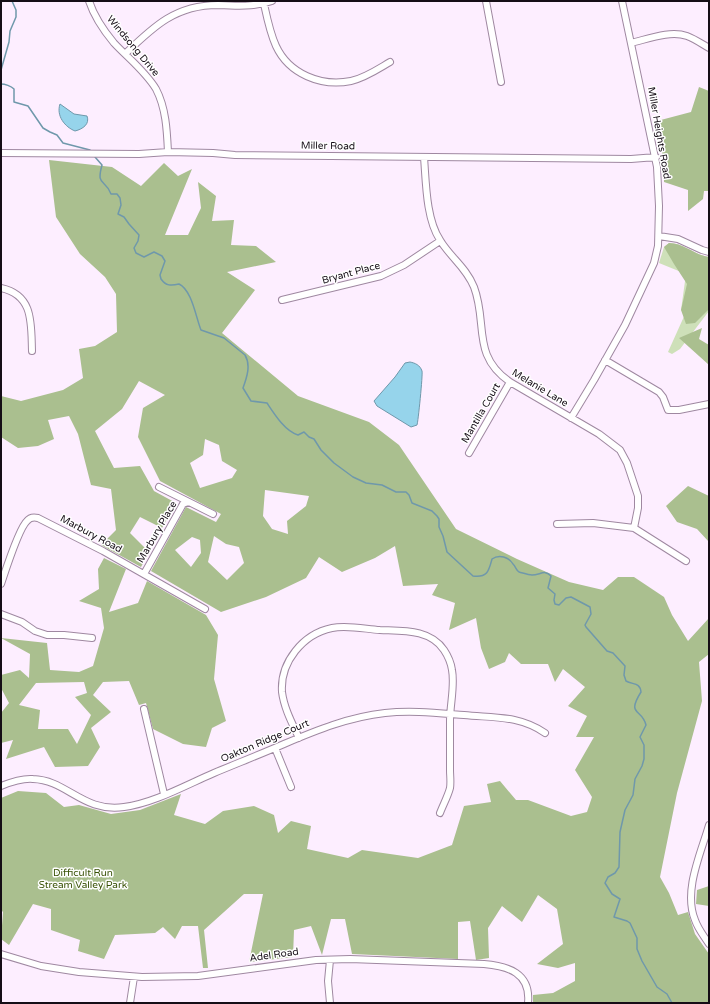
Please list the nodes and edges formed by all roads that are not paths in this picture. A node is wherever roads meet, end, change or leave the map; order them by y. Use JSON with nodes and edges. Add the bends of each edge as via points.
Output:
{"nodes":[{"id":1,"x":89,"y":1,"type":"edge"},
{"id":2,"x":272,"y":1,"type":"edge"},
{"id":3,"x":486,"y":1,"type":"edge"},
{"id":4,"x":622,"y":1,"type":"edge"},
{"id":5,"x":264,"y":4,"type":"junction"},
{"id":6,"x":631,"y":43,"type":"junction"},
{"id":7,"x":709,"y":48,"type":"edge"},
{"id":8,"x":126,"y":53,"type":"junction"},
{"id":9,"x":390,"y":62,"type":"dead end"},
{"id":10,"x":502,"y":82,"type":"dead end"},
{"id":11,"x":168,"y":152,"type":"junction"},
{"id":12,"x":1,"y":153,"type":"edge"},
{"id":13,"x":424,"y":157,"type":"junction"},
{"id":14,"x":656,"y":157,"type":"junction"},
{"id":15,"x":659,"y":236,"type":"junction"},
{"id":16,"x":440,"y":241,"type":"junction"},
{"id":17,"x":709,"y":252,"type":"edge"},
{"id":18,"x":1,"y":288,"type":"edge"},
{"id":19,"x":282,"y":300,"type":"dead end"},
{"id":20,"x":32,"y":351,"type":"dead end"},
{"id":21,"x":605,"y":360,"type":"junction"},
{"id":22,"x":510,"y":382,"type":"junction"},
{"id":23,"x":709,"y":404,"type":"edge"},
{"id":24,"x":571,"y":418,"type":"junction"},
{"id":25,"x":469,"y":453,"type":"dead end"},
{"id":26,"x":159,"y":487,"type":"dead end"},
{"id":27,"x":188,"y":502,"type":"junction"},
{"id":28,"x":213,"y":514,"type":"dead end"},
{"id":29,"x":557,"y":524,"type":"dead end"},
{"id":30,"x":634,"y":528,"type":"junction"},
{"id":31,"x":686,"y":560,"type":"dead end"},
{"id":32,"x":144,"y":574,"type":"junction"},
{"id":33,"x":1,"y":584,"type":"edge"},
{"id":34,"x":205,"y":609,"type":"dead end"},
{"id":35,"x":1,"y":614,"type":"edge"},
{"id":36,"x":92,"y":638,"type":"dead end"},
{"id":37,"x":144,"y":709,"type":"dead end"},
{"id":38,"x":450,"y":714,"type":"junction"},
{"id":39,"x":545,"y":732,"type":"dead end"},
{"id":40,"x":299,"y":738,"type":"junction"},
{"id":41,"x":275,"y":748,"type":"junction"},
{"id":42,"x":1,"y":786,"type":"edge"},
{"id":43,"x":292,"y":787,"type":"dead end"},
{"id":44,"x":164,"y":794,"type":"junction"},
{"id":45,"x":440,"y":813,"type":"dead end"},
{"id":46,"x":709,"y":825,"type":"edge"},
{"id":47,"x":708,"y":836,"type":"edge"},
{"id":48,"x":709,"y":944,"type":"edge"},
{"id":49,"x":1,"y":954,"type":"edge"},
{"id":50,"x":330,"y":960,"type":"junction"},
{"id":51,"x":134,"y":977,"type":"junction"},
{"id":52,"x":130,"y":1003,"type":"edge"},
{"id":53,"x":330,"y":1003,"type":"edge"},
{"id":54,"x":528,"y":1003,"type":"edge"}],
"edges":[{"from":1,"to":8,"type":"street","name":"Windsong Drive","via":[[105,31]]},
{"from":2,"to":5,"type":"street"},
{"from":3,"to":10,"type":"street"},
{"from":4,"to":6,"type":"street","name":"Miller Heights Road"},
{"from":5,"to":8,"type":"street","via":[[202,6],[180,12],[154,27]]},
{"from":5,"to":9,"type":"street","via":[[277,47],[289,64],[304,75],[325,82],[352,81]]},
{"from":6,"to":7,"type":"street","via":[[681,34]]},
{"from":6,"to":14,"type":"street","name":"Miller Heights Road"},
{"from":8,"to":11,"type":"street","name":"Windsong Drive","via":[[155,88],[162,104]]},
{"from":11,"to":12,"type":"street","name":"Miller Road"},
{"from":11,"to":13,"type":"street","name":"Miller Road"},
{"from":13,"to":14,"type":"street","name":"Miller Road"},
{"from":13,"to":16,"type":"street","name":"Melanie Lane","via":[[432,221]]},
{"from":14,"to":15,"type":"street","name":"Miller Heights Road"},
{"from":15,"to":17,"type":"street","via":[[678,239]]},
{"from":15,"to":21,"type":"street","name":"Miller Heights Road","via":[[654,263],[625,325]]},
{"from":16,"to":19,"type":"street","name":"Bryant Place","via":[[404,266],[381,276]]},
{"from":16,"to":22,"type":"street","name":"Melanie Lane","via":[[470,278],[477,299],[487,358],[496,371]]},
{"from":18,"to":20,"type":"street","via":[[17,294],[28,309]]},
{"from":21,"to":23,"type":"street","via":[[658,392],[668,410]]},
{"from":21,"to":24,"type":"street","name":"Miller Heights Road"},
{"from":22,"to":24,"type":"street","name":"Melanie Lane"},
{"from":22,"to":25,"type":"street","name":"Mantilla Court"},
{"from":24,"to":30,"type":"street","name":"Melanie Lane","via":[[615,444],[624,456],[638,496]]},
{"from":26,"to":27,"type":"street","name":"Marbury Place"},
{"from":27,"to":28,"type":"street","name":"Marbury Place"},
{"from":27,"to":32,"type":"street","name":"Marbury Place","via":[[182,504]]},
{"from":29,"to":30,"type":"street","via":[[593,523]]},
{"from":30,"to":31,"type":"street"},
{"from":32,"to":33,"type":"street","name":"Marbury Road","via":[[34,517],[25,522]]},
{"from":32,"to":34,"type":"street","name":"Marbury Road"},
{"from":35,"to":36,"type":"street","via":[[47,635]]},
{"from":37,"to":44,"type":"street"},
{"from":38,"to":39,"type":"street","name":"Oakton Ridge Court","via":[[519,720]]},
{"from":38,"to":40,"type":"street","name":"Oakton Ridge Court","via":[[400,712],[371,715],[334,724]]},
{"from":38,"to":40,"type":"street","via":[[452,669],[448,656],[435,640],[413,632],[332,628],[316,634],[301,645],[290,659],[284,675],[284,701]]},
{"from":38,"to":45,"type":"street","via":[[450,787]]},
{"from":40,"to":41,"type":"street","name":"Oakton Ridge Court"},
{"from":41,"to":43,"type":"street"},
{"from":41,"to":44,"type":"street","name":"Oakton Ridge Court"},
{"from":42,"to":44,"type":"street","name":"Oakton Ridge Court","via":[[20,780],[37,779],[93,804],[112,808],[141,803]]},
{"from":46,"to":47,"type":"street"},
{"from":47,"to":48,"type":"street","via":[[692,884],[691,900],[695,920]]},
{"from":49,"to":51,"type":"street","name":"Adel Road","via":[[41,966]]},
{"from":50,"to":51,"type":"street","name":"Adel Road","via":[[198,976]]},
{"from":50,"to":53,"type":"street"},
{"from":50,"to":54,"type":"street","name":"Adel Road","via":[[502,966],[517,973],[524,980],[528,991]]},
{"from":51,"to":52,"type":"street"}]}
